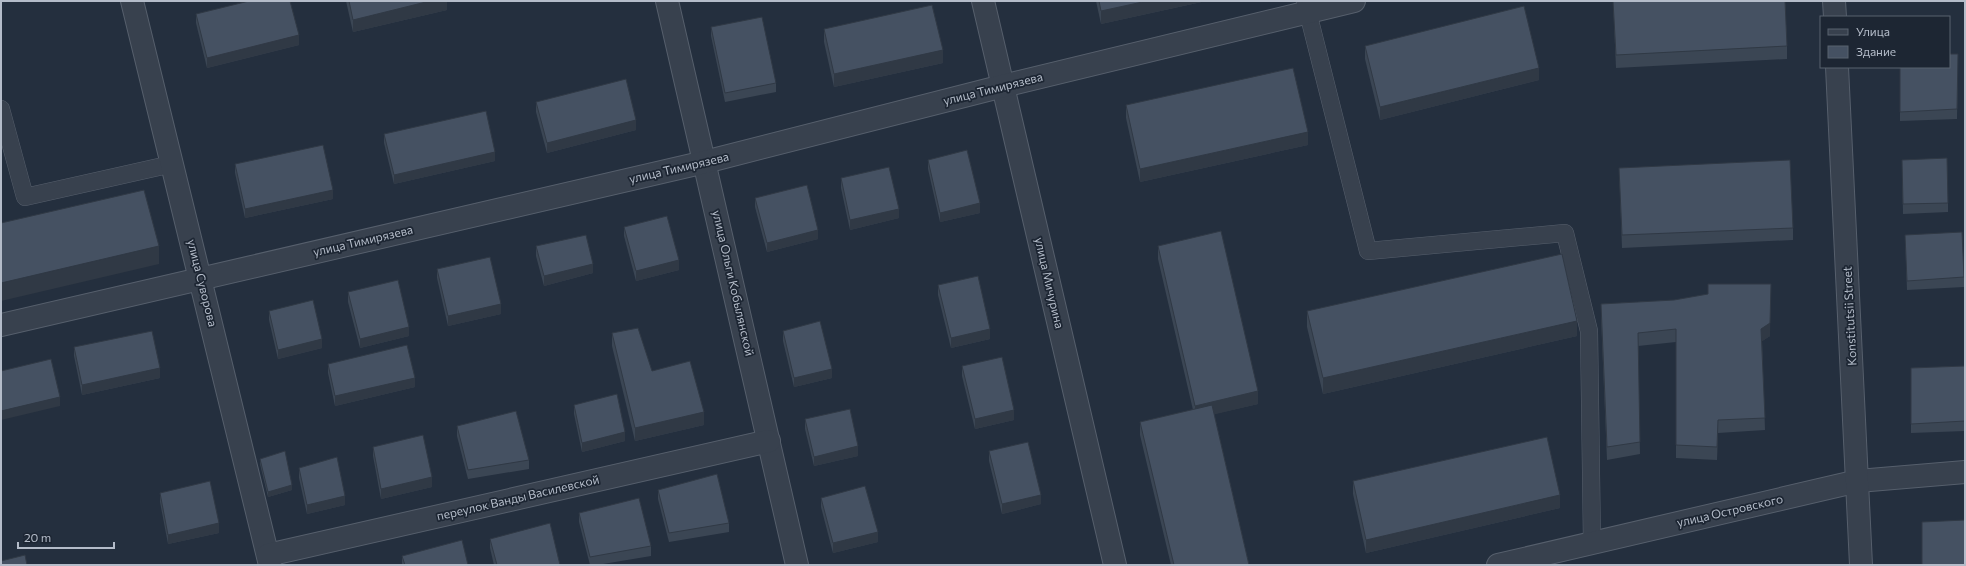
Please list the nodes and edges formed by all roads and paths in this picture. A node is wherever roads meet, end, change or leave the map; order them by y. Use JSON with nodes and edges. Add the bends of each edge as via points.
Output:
{"nodes":[{"id":1,"x":132,"y":1,"type":"edge"},
{"id":2,"x":667,"y":1,"type":"edge"},
{"id":3,"x":983,"y":1,"type":"edge"},
{"id":4,"x":1354,"y":1,"type":"edge"},
{"id":5,"x":1834,"y":1,"type":"edge"},
{"id":6,"x":1307,"y":7,"type":"edge"},
{"id":7,"x":1834,"y":16,"type":"edge"},
{"id":8,"x":1837,"y":68,"type":"edge"},
{"id":9,"x":1003,"y":86,"type":"junction"},
{"id":10,"x":1,"y":109,"type":"edge"},
{"id":11,"x":705,"y":162,"type":"junction"},
{"id":12,"x":172,"y":164,"type":"junction"},
{"id":13,"x":201,"y":279,"type":"junction"},
{"id":14,"x":1,"y":325,"type":"edge"},
{"id":15,"x":769,"y":440,"type":"junction"},
{"id":16,"x":1965,"y":472,"type":"edge"},
{"id":17,"x":1858,"y":481,"type":"junction"},
{"id":18,"x":1592,"y":543,"type":"junction"},
{"id":19,"x":269,"y":560,"type":"edge"},
{"id":20,"x":797,"y":565,"type":"edge"},
{"id":21,"x":1115,"y":565,"type":"edge"},
{"id":22,"x":1498,"y":565,"type":"edge"},
{"id":23,"x":1862,"y":565,"type":"edge"}],
"edges":[{"from":1,"to":12,"type":"street","name":"улица Суворова"},
{"from":2,"to":11,"type":"street","name":"улица Ольги Кобылянской"},
{"from":3,"to":9,"type":"street","name":"улица Мичурина"},
{"from":4,"to":6,"type":"street","name":"улица Тимирязева"},
{"from":5,"to":7,"type":"street"},
{"from":6,"to":9,"type":"street","name":"улица Тимирязева"},
{"from":6,"to":18,"type":"lane","via":[[1368,251],[1565,232],[1589,331]]},
{"from":8,"to":17,"type":"street","name":"Konstitutsii Street"},
{"from":9,"to":11,"type":"street","name":"улица Тимирязева"},
{"from":9,"to":21,"type":"street","name":"улица Мичурина"},
{"from":10,"to":12,"type":"lane","via":[[25,197]]},
{"from":11,"to":13,"type":"street","name":"улица Тимирязева"},
{"from":11,"to":15,"type":"street","name":"улица Ольги Кобылянской"},
{"from":12,"to":13,"type":"street","name":"улица Суворова"},
{"from":13,"to":14,"type":"street","name":"улица Тимирязева"},
{"from":13,"to":19,"type":"street","name":"улица Суворова"},
{"from":15,"to":19,"type":"street","name":"переулок Ванды Василевской"},
{"from":15,"to":20,"type":"street","name":"улица Ольги Кобылянской"},
{"from":16,"to":17,"type":"street","name":"улица Островского"},
{"from":17,"to":18,"type":"street","name":"улица Островского"},
{"from":17,"to":23,"type":"street","name":"Konstitutsii Street"},
{"from":18,"to":22,"type":"street","name":"улица Островского"}]}
